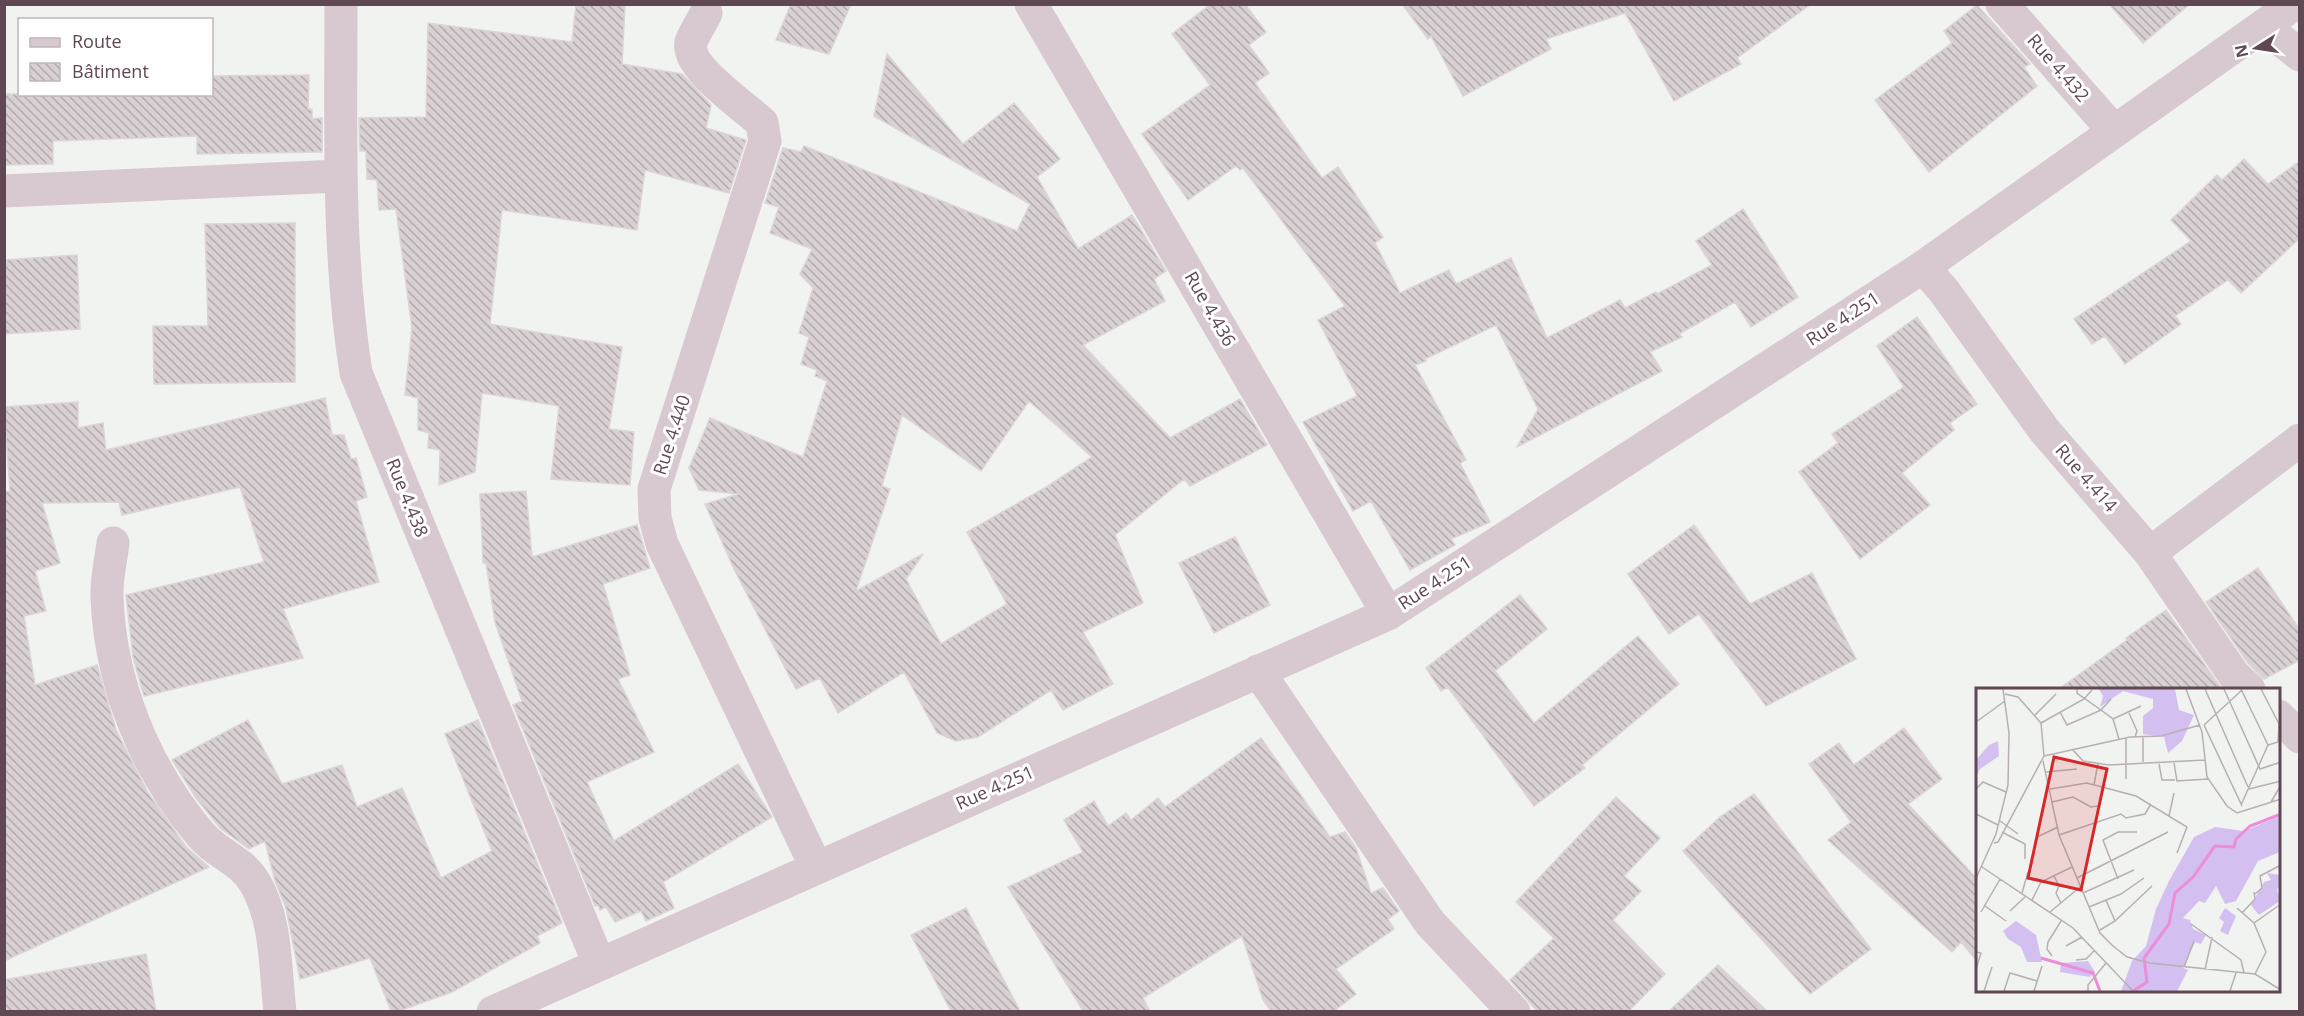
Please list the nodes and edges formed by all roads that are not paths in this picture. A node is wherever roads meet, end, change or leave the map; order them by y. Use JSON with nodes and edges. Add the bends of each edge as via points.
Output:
{"nodes":[{"id":1,"x":341,"y":4,"type":"edge"},
{"id":2,"x":1031,"y":4,"type":"edge"},
{"id":3,"x":2002,"y":4,"type":"edge"},
{"id":4,"x":2294,"y":4,"type":"edge"},
{"id":5,"x":706,"y":13,"type":"dead end"},
{"id":6,"x":2263,"y":26,"type":"junction"},
{"id":7,"x":2300,"y":55,"type":"edge"},
{"id":8,"x":2114,"y":131,"type":"junction"},
{"id":9,"x":340,"y":176,"type":"junction"},
{"id":10,"x":4,"y":191,"type":"edge"},
{"id":11,"x":1923,"y":267,"type":"junction"},
{"id":12,"x":2300,"y":440,"type":"edge"},
{"id":13,"x":113,"y":543,"type":"dead end"},
{"id":14,"x":2150,"y":553,"type":"junction"},
{"id":15,"x":1388,"y":614,"type":"junction"},
{"id":16,"x":1258,"y":671,"type":"junction"},
{"id":17,"x":2248,"y":688,"type":"edge"},
{"id":18,"x":2280,"y":718,"type":"edge"},
{"id":19,"x":2300,"y":737,"type":"edge"},
{"id":20,"x":816,"y":867,"type":"junction"},
{"id":21,"x":599,"y":964,"type":"junction"},
{"id":22,"x":280,"y":1011,"type":"edge"},
{"id":23,"x":493,"y":1011,"type":"edge"},
{"id":24,"x":1514,"y":1011,"type":"edge"}],
"edges":[{"from":1,"to":9,"type":"street","name":"Rue 4.438"},
{"from":2,"to":15,"type":"street","name":"Rue 4.436"},
{"from":3,"to":8,"type":"street","name":"Rue 4.432"},
{"from":4,"to":6,"type":"street","name":"Rue 4.251"},
{"from":5,"to":20,"type":"street","name":"Rue 4.440","via":[[691,42],[691,57],[704,74],[762,123],[765,141],[654,489],[656,518],[662,544]]},
{"from":6,"to":7,"type":"street"},
{"from":6,"to":8,"type":"street","name":"Rue 4.251"},
{"from":8,"to":11,"type":"street","name":"Rue 4.251"},
{"from":9,"to":10,"type":"street"},
{"from":9,"to":21,"type":"street","name":"Rue 4.438","via":[[347,314],[356,374]]},
{"from":11,"to":14,"type":"street","name":"Rue 4.414","via":[[1958,309],[2044,430]]},
{"from":11,"to":15,"type":"street","name":"Rue 4.251"},
{"from":12,"to":14,"type":"street"},
{"from":13,"to":22,"type":"street","via":[[107,595],[111,643],[132,723],[180,807],[202,836],[222,856],[239,864],[255,882],[270,916]]},
{"from":14,"to":17,"type":"street","name":"Rue 4.414","via":[[2234,675]]},
{"from":15,"to":16,"type":"street","name":"Rue 4.251"},
{"from":16,"to":20,"type":"street","name":"Rue 4.251"},
{"from":16,"to":24,"type":"street","via":[[1430,923]]},
{"from":18,"to":19,"type":"street"},
{"from":20,"to":21,"type":"street","name":"Rue 4.251"},
{"from":21,"to":23,"type":"street","name":"Rue 4.251"}]}
